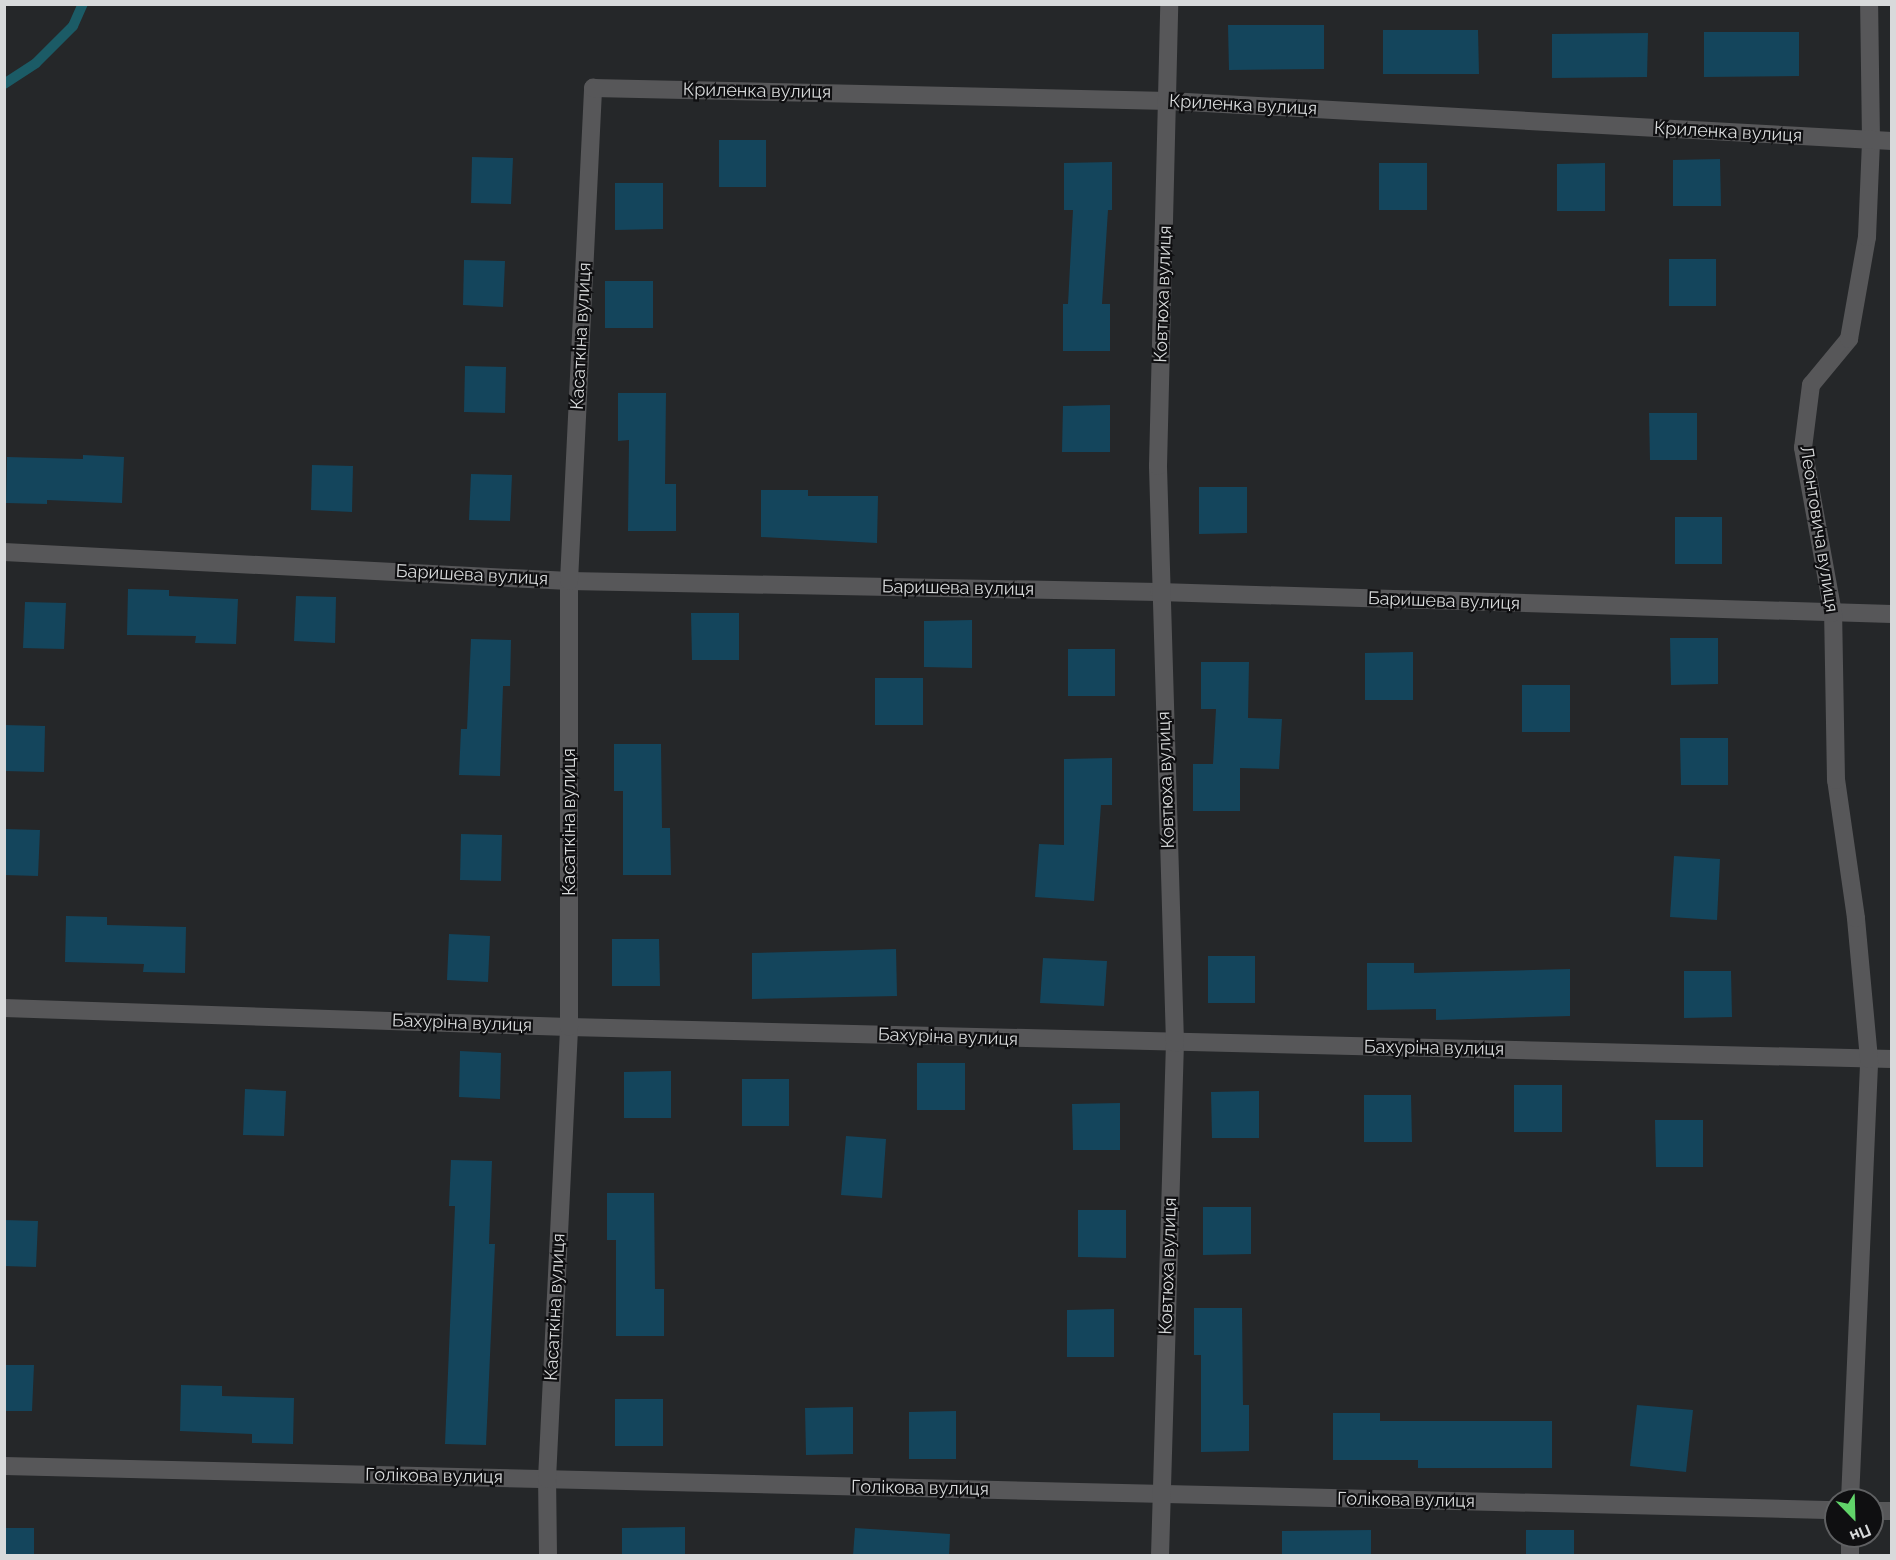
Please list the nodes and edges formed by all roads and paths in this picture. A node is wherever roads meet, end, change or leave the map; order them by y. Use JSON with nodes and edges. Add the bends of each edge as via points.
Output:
{"nodes":[{"id":1,"x":1169,"y":4,"type":"edge"},
{"id":2,"x":1869,"y":4,"type":"edge"},
{"id":3,"x":593,"y":88,"type":"joint"},
{"id":4,"x":1169,"y":101,"type":"junction"},
{"id":5,"x":1872,"y":140,"type":"junction"},
{"id":6,"x":1892,"y":141,"type":"edge"},
{"id":7,"x":4,"y":552,"type":"edge"},
{"id":8,"x":568,"y":580,"type":"junction"},
{"id":9,"x":1159,"y":592,"type":"junction"},
{"id":10,"x":1833,"y":613,"type":"junction"},
{"id":11,"x":1892,"y":614,"type":"edge"},
{"id":12,"x":4,"y":1008,"type":"edge"},
{"id":13,"x":569,"y":1027,"type":"junction"},
{"id":14,"x":1175,"y":1043,"type":"junction"},
{"id":15,"x":1869,"y":1059,"type":"junction"},
{"id":16,"x":1892,"y":1059,"type":"edge"},
{"id":17,"x":4,"y":1466,"type":"edge"},
{"id":18,"x":547,"y":1479,"type":"junction"},
{"id":19,"x":1851,"y":1488,"type":"edge"},
{"id":20,"x":1160,"y":1494,"type":"junction"},
{"id":21,"x":1824,"y":1510,"type":"edge"},
{"id":22,"x":548,"y":1556,"type":"edge"},
{"id":23,"x":1160,"y":1556,"type":"edge"}],
"edges":[{"from":1,"to":4,"type":"street","name":"Ковтюха вулиця"},
{"from":2,"to":5,"type":"street","name":"Леонтовича вулиця"},
{"from":3,"to":4,"type":"street","name":"Криленка вулиця"},
{"from":3,"to":8,"type":"street","name":"Касаткіна вулиця"},
{"from":4,"to":5,"type":"street","name":"Криленка вулиця"},
{"from":4,"to":9,"type":"street","name":"Ковтюха вулиця","via":[[1158,466]]},
{"from":5,"to":6,"type":"street","name":"Криленка вулиця"},
{"from":5,"to":10,"type":"street","name":"Леонтовича вулиця","via":[[1867,237],[1849,339],[1811,385],[1803,448]]},
{"from":7,"to":8,"type":"street","name":"Баришева вулиця"},
{"from":8,"to":9,"type":"street","name":"Баришева вулиця"},
{"from":8,"to":13,"type":"street","name":"Касаткіна вулиця"},
{"from":9,"to":10,"type":"street","name":"Баришева вулиця"},
{"from":9,"to":14,"type":"street","name":"Ковтюха вулиця"},
{"from":10,"to":11,"type":"street","name":"Баришева вулиця"},
{"from":10,"to":15,"type":"street","name":"Леонтовича вулиця","via":[[1836,780],[1856,918]]},
{"from":12,"to":13,"type":"street","name":"Бахуріна вулиця"},
{"from":13,"to":14,"type":"street","name":"Бахуріна вулиця"},
{"from":13,"to":18,"type":"street","name":"Касаткіна вулиця"},
{"from":14,"to":15,"type":"street","name":"Бахуріна вулиця"},
{"from":14,"to":20,"type":"street","name":"Ковтюха вулиця"},
{"from":15,"to":16,"type":"street","name":"Бахуріна вулиця"},
{"from":15,"to":19,"type":"street","name":"Леонтовича вулиця"},
{"from":17,"to":18,"type":"street","name":"Голікова вулиця"},
{"from":18,"to":20,"type":"street","name":"Голікова вулиця"},
{"from":18,"to":22,"type":"street","name":"Касаткіна вулиця"},
{"from":20,"to":21,"type":"street","name":"Голікова вулиця"},
{"from":20,"to":23,"type":"street","name":"Ковтюха вулиця"}]}
